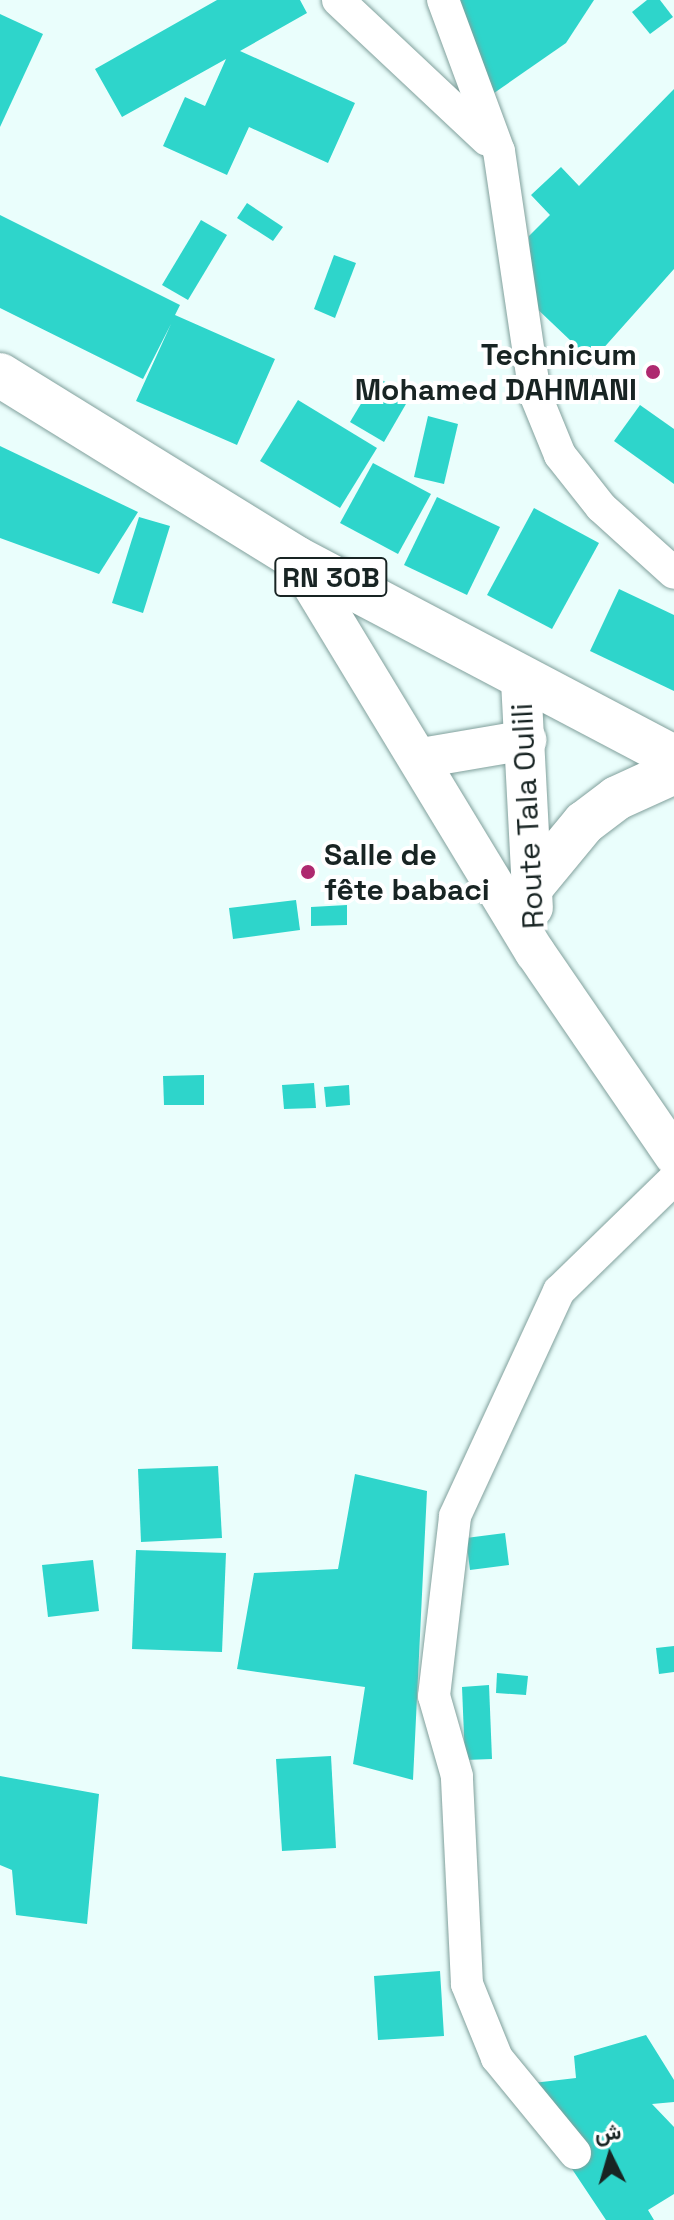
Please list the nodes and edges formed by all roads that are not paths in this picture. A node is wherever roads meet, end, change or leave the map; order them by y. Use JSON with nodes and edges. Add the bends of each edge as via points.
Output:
{"nodes":[{"id":1,"x":338,"y":0,"type":"edge"},
{"id":2,"x":443,"y":0,"type":"edge"},
{"id":3,"x":499,"y":151,"type":"junction"},
{"id":4,"x":0,"y":375,"type":"edge"},
{"id":5,"x":296,"y":558,"type":"junction"},
{"id":6,"x":674,"y":573,"type":"edge"},
{"id":7,"x":521,"y":681,"type":"junction"},
{"id":8,"x":526,"y":740,"type":"junction"},
{"id":9,"x":674,"y":757,"type":"edge"},
{"id":10,"x":421,"y":758,"type":"junction"},
{"id":11,"x":674,"y":772,"type":"edge"},
{"id":12,"x":532,"y":886,"type":"junction"},
{"id":13,"x":535,"y":952,"type":"junction"},
{"id":14,"x":674,"y":1155,"type":"edge"},
{"id":15,"x":674,"y":1179,"type":"edge"},
{"id":16,"x":575,"y":2153,"type":"dead end"}],
"edges":[{"from":1,"to":3,"type":"street"},
{"from":2,"to":3,"type":"street"},
{"from":3,"to":6,"type":"street","via":[[520,325],[540,406],[560,455],[601,507]]},
{"from":4,"to":5,"type":"main road","number":"RN 30B"},
{"from":5,"to":7,"type":"main road","number":"RN 30B"},
{"from":5,"to":10,"type":"street","name":"Route Tala Oulili"},
{"from":7,"to":8,"type":"street","name":"Route Tala Oulili"},
{"from":7,"to":9,"type":"main road","number":"RN 30B"},
{"from":8,"to":10,"type":"street"},
{"from":8,"to":12,"type":"street","name":"Route Tala Oulili"},
{"from":10,"to":13,"type":"street","name":"Route Tala Oulili"},
{"from":11,"to":12,"type":"main road","via":[[617,798],[584,823]]},
{"from":12,"to":13,"type":"street","name":"Route Tala Oulili"},
{"from":13,"to":14,"type":"street","name":"Route Tala Oulili"},
{"from":15,"to":16,"type":"street","via":[[559,1291],[455,1516],[434,1696],[457,1776],[467,1984],[497,2058]]}]}
